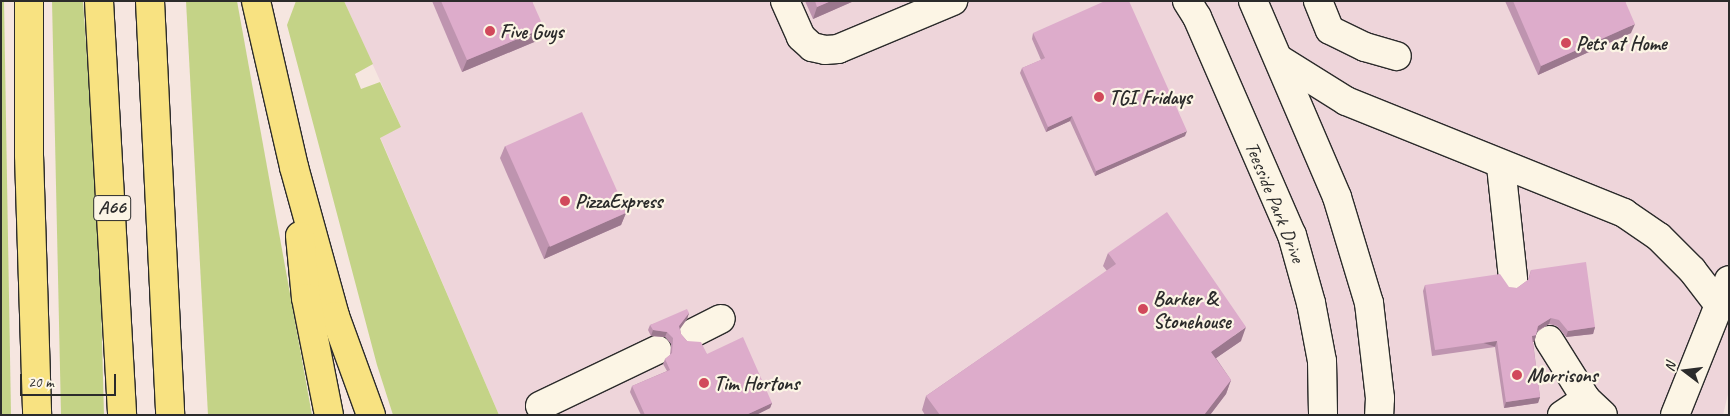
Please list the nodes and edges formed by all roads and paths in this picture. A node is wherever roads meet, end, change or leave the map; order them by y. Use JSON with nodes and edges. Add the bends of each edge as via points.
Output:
{"nodes":[{"id":1,"x":28,"y":1,"type":"edge"},
{"id":2,"x":99,"y":1,"type":"edge"},
{"id":3,"x":150,"y":1,"type":"edge"},
{"id":4,"x":256,"y":1,"type":"edge"},
{"id":5,"x":785,"y":1,"type":"edge"},
{"id":6,"x":953,"y":1,"type":"edge"},
{"id":7,"x":1187,"y":1,"type":"edge"},
{"id":8,"x":1253,"y":1,"type":"edge"},
{"id":9,"x":1318,"y":1,"type":"edge"},
{"id":10,"x":1397,"y":56,"type":"dead end"},
{"id":11,"x":1279,"y":59,"type":"junction"},
{"id":12,"x":1502,"y":166,"type":"junction"},
{"id":13,"x":294,"y":167,"type":"junction"},
{"id":14,"x":1513,"y":278,"type":"dead end"},
{"id":15,"x":1724,"y":292,"type":"edge"},
{"id":16,"x":721,"y":319,"type":"dead end"},
{"id":17,"x":693,"y":333,"type":"dead end"},
{"id":18,"x":1549,"y":340,"type":"dead end"},
{"id":19,"x":657,"y":350,"type":"dead end"},
{"id":20,"x":540,"y":406,"type":"dead end"},
{"id":21,"x":1597,"y":410,"type":"edge"},
{"id":22,"x":37,"y":415,"type":"edge"},
{"id":23,"x":122,"y":415,"type":"edge"},
{"id":24,"x":170,"y":415,"type":"edge"},
{"id":25,"x":329,"y":415,"type":"edge"},
{"id":26,"x":371,"y":415,"type":"edge"},
{"id":27,"x":1323,"y":415,"type":"edge"},
{"id":28,"x":1379,"y":415,"type":"edge"},
{"id":29,"x":1562,"y":415,"type":"edge"},
{"id":30,"x":1675,"y":415,"type":"edge"}],
"edges":[{"from":1,"to":22,"type":"highway"},
{"from":2,"to":23,"type":"highway","number":"A66"},
{"from":3,"to":24,"type":"highway","number":"A66"},
{"from":4,"to":13,"type":"highway"},
{"from":5,"to":6,"type":"street","via":[[801,37],[812,47],[825,50],[838,49]]},
{"from":7,"to":27,"type":"street","name":"Teesside Park Drive","via":[[1197,17],[1292,235],[1312,303],[1322,361]]},
{"from":8,"to":11,"type":"street"},
{"from":9,"to":10,"type":"street","via":[[1330,30],[1365,47]]},
{"from":11,"to":12,"type":"street","via":[[1346,101]]},
{"from":11,"to":28,"type":"street","via":[[1337,198],[1369,303],[1380,398]]},
{"from":12,"to":14,"type":"street"},
{"from":12,"to":15,"type":"street","via":[[1624,214],[1658,237],[1692,270]]},
{"from":13,"to":25,"type":"highway","via":[[306,298]]},
{"from":13,"to":26,"type":"highway","via":[[335,316]]},
{"from":15,"to":30,"type":"street"},
{"from":16,"to":17,"type":"street"},
{"from":18,"to":21,"type":"street"},
{"from":19,"to":20,"type":"street"},
{"from":21,"to":29,"type":"street"}]}
